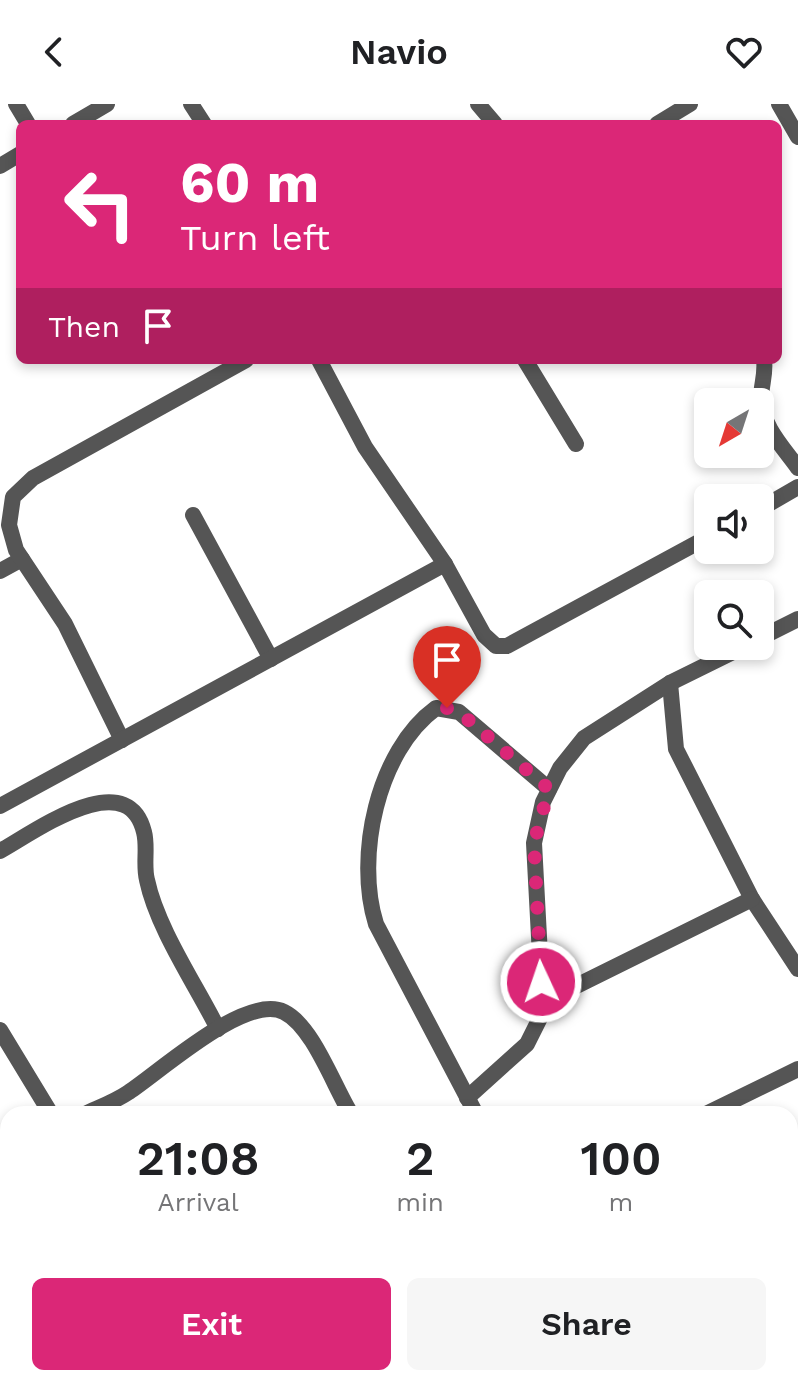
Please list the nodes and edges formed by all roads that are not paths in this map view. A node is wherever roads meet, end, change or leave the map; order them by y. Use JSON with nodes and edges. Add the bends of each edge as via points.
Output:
{"nodes":[{"id":1,"x":107,"y":104,"type":"edge"},
{"id":2,"x":478,"y":104,"type":"edge"},
{"id":3,"x":690,"y":104,"type":"edge"},
{"id":4,"x":779,"y":104,"type":"edge"},
{"id":5,"x":80,"y":120,"type":"edge"},
{"id":6,"x":492,"y":120,"type":"edge"},
{"id":7,"x":664,"y":120,"type":"edge"},
{"id":8,"x":798,"y":137,"type":"edge"},
{"id":9,"x":239,"y":364,"type":"edge"},
{"id":10,"x":321,"y":364,"type":"edge"},
{"id":11,"x":527,"y":364,"type":"edge"},
{"id":12,"x":765,"y":364,"type":"edge"},
{"id":13,"x":576,"y":444,"type":"dead end"},
{"id":14,"x":798,"y":468,"type":"edge"},
{"id":15,"x":798,"y":487,"type":"edge"},
{"id":16,"x":774,"y":501,"type":"edge"},
{"id":17,"x":193,"y":515,"type":"dead end"},
{"id":18,"x":694,"y":545,"type":"edge"},
{"id":19,"x":22,"y":559,"type":"junction"},
{"id":20,"x":445,"y":564,"type":"junction"},
{"id":21,"x":0,"y":571,"type":"edge"},
{"id":22,"x":796,"y":625,"type":"edge"},
{"id":23,"x":774,"y":633,"type":"edge"},
{"id":24,"x":271,"y":659,"type":"junction"},
{"id":25,"x":717,"y":660,"type":"edge"},
{"id":26,"x":670,"y":683,"type":"junction"},
{"id":27,"x":122,"y":740,"type":"junction"},
{"id":28,"x":549,"y":789,"type":"junction"},
{"id":29,"x":0,"y":806,"type":"edge"},
{"id":30,"x":0,"y":851,"type":"edge"},
{"id":31,"x":752,"y":899,"type":"junction"},
{"id":32,"x":798,"y":969,"type":"edge"},
{"id":33,"x":543,"y":1012,"type":"junction"},
{"id":34,"x":218,"y":1029,"type":"junction"},
{"id":35,"x":0,"y":1030,"type":"edge"},
{"id":36,"x":798,"y":1069,"type":"edge"},
{"id":37,"x":46,"y":1106,"type":"edge"},
{"id":38,"x":101,"y":1106,"type":"edge"},
{"id":39,"x":347,"y":1106,"type":"edge"},
{"id":40,"x":468,"y":1106,"type":"edge"},
{"id":41,"x":471,"y":1106,"type":"edge"},
{"id":42,"x":722,"y":1106,"type":"edge"}],
"edges":[{"from":1,"to":5,"type":"street"},
{"from":2,"to":6,"type":"street"},
{"from":3,"to":7,"type":"street"},
{"from":4,"to":8,"type":"street"},
{"from":9,"to":19,"type":"street","via":[[33,478],[13,497],[9,525]]},
{"from":10,"to":20,"type":"street","via":[[365,447]]},
{"from":11,"to":13,"type":"street"},
{"from":12,"to":14,"type":"street","via":[[761,397],[766,423]]},
{"from":15,"to":16,"type":"street"},
{"from":17,"to":24,"type":"street"},
{"from":18,"to":20,"type":"street","via":[[507,646],[496,646],[484,635]]},
{"from":19,"to":21,"type":"street"},
{"from":19,"to":27,"type":"street","via":[[65,624]]},
{"from":20,"to":24,"type":"street"},
{"from":22,"to":23,"type":"street"},
{"from":24,"to":27,"type":"street"},
{"from":25,"to":26,"type":"street"},
{"from":26,"to":28,"type":"street","via":[[584,738]]},
{"from":26,"to":31,"type":"street","via":[[676,749]]},
{"from":27,"to":29,"type":"street"},
{"from":28,"to":33,"type":"street","via":[[534,843]]},
{"from":28,"to":40,"type":"street","via":[[459,712],[447,708],[436,708],[422,718],[387,768],[367,874],[368,899]]},
{"from":30,"to":34,"type":"street","via":[[99,801],[122,804],[136,814],[144,831],[146,880]]},
{"from":31,"to":32,"type":"street"},
{"from":31,"to":33,"type":"street","via":[[558,995]]},
{"from":33,"to":41,"type":"street","via":[[527,1044]]},
{"from":34,"to":38,"type":"street"},
{"from":34,"to":39,"type":"street","via":[[266,1008],[284,1012],[321,1057]]},
{"from":35,"to":37,"type":"street"},
{"from":36,"to":42,"type":"street"}]}
